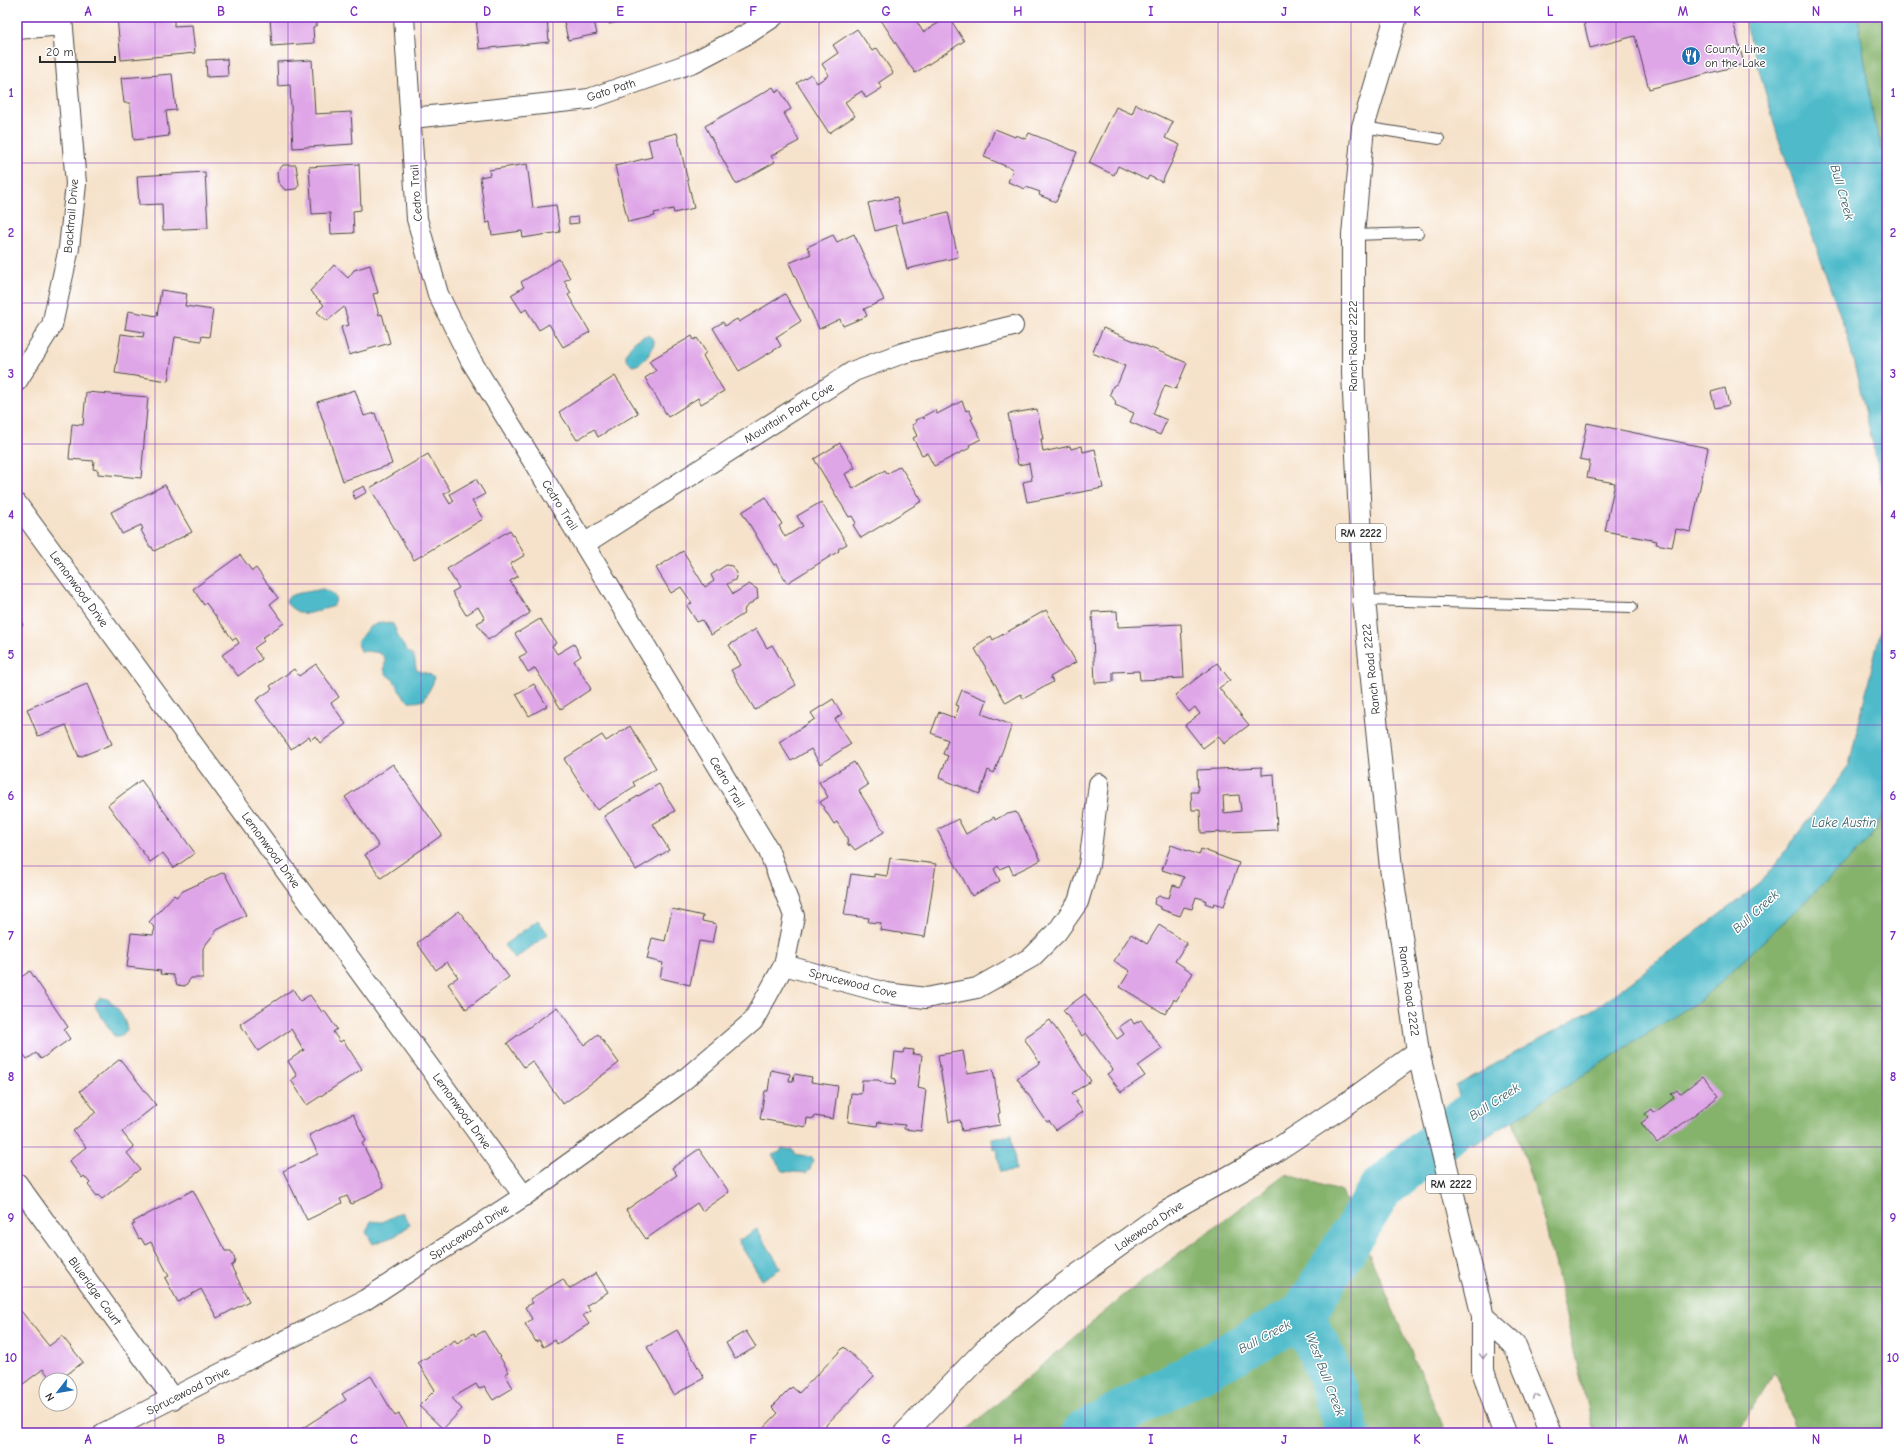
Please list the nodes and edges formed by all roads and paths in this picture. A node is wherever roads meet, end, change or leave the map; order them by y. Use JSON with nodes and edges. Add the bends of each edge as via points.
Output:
{"nodes":[{"id":1,"x":404,"y":17,"type":"edge"},
{"id":2,"x":773,"y":17,"type":"edge"},
{"id":3,"x":1396,"y":17,"type":"edge"},
{"id":4,"x":62,"y":21,"type":"edge"},
{"id":5,"x":17,"y":29,"type":"edge"},
{"id":6,"x":412,"y":118,"type":"junction"},
{"id":7,"x":1363,"y":127,"type":"junction"},
{"id":8,"x":1439,"y":139,"type":"dead end"},
{"id":9,"x":1418,"y":233,"type":"dead end"},
{"id":10,"x":1353,"y":235,"type":"junction"},
{"id":11,"x":1013,"y":326,"type":"dead end"},
{"id":12,"x":17,"y":381,"type":"edge"},
{"id":13,"x":17,"y":504,"type":"edge"},
{"id":14,"x":584,"y":544,"type":"junction"},
{"id":15,"x":1364,"y":600,"type":"junction"},
{"id":16,"x":1632,"y":607,"type":"dead end"},
{"id":17,"x":1098,"y":784,"type":"dead end"},
{"id":18,"x":784,"y":965,"type":"junction"},
{"id":19,"x":1418,"y":1052,"type":"junction"},
{"id":20,"x":17,"y":1183,"type":"edge"},
{"id":21,"x":524,"y":1196,"type":"junction"},
{"id":22,"x":1483,"y":1316,"type":"junction"},
{"id":23,"x":173,"y":1399,"type":"junction"},
{"id":24,"x":104,"y":1433,"type":"edge"},
{"id":25,"x":905,"y":1433,"type":"edge"},
{"id":26,"x":1504,"y":1433,"type":"edge"},
{"id":27,"x":1551,"y":1433,"type":"edge"}],
"edges":[{"from":1,"to":6,"type":"street","name":"Cedro Trail"},
{"from":2,"to":6,"type":"street","name":"Gato Path","via":[[694,62],[589,99]]},
{"from":3,"to":7,"type":"main road","name":"Ranch Road 2222","number":"RM 2222"},
{"from":4,"to":5,"type":"street"},
{"from":4,"to":12,"type":"street","name":"Backtrail Drive","via":[[76,184],[69,248],[52,325]]},
{"from":6,"to":14,"type":"street","name":"Cedro Trail","via":[[417,219],[438,294],[470,359]]},
{"from":7,"to":8,"type":"lane"},
{"from":7,"to":10,"type":"main road","name":"Ranch Road 2222","number":"RM 2222"},
{"from":9,"to":10,"type":"lane"},
{"from":10,"to":15,"type":"main road","name":"Ranch Road 2222","number":"RM 2222","via":[[1353,373]]},
{"from":11,"to":14,"type":"street","name":"Mountain Park Cove","via":[[903,353],[854,372]]},
{"from":13,"to":21,"type":"street","name":"Lemonwood Drive"},
{"from":14,"to":18,"type":"street","name":"Cedro Trail","via":[[768,849],[794,916]]},
{"from":15,"to":16,"type":"lane"},
{"from":15,"to":19,"type":"main road","name":"Ranch Road 2222","number":"RM 2222","via":[[1391,868]]},
{"from":17,"to":18,"type":"street","name":"Sprucewood Cove","via":[[1089,865],[1078,902],[1057,932],[1032,957],[977,988],[926,998],[886,993]]},
{"from":18,"to":21,"type":"street","name":"Sprucewood Drive","via":[[753,1021],[678,1085]]},
{"from":19,"to":22,"type":"main road","name":"Ranch Road 2222","number":"RM 2222"},
{"from":19,"to":25,"type":"main road","name":"Lakewood Drive","via":[[1356,1098],[1272,1153],[1163,1214],[1065,1284],[985,1350]]},
{"from":20,"to":23,"type":"street","name":"Blueridge Court"},
{"from":21,"to":23,"type":"street","name":"Sprucewood Drive","via":[[365,1300]]},
{"from":22,"to":26,"type":"main road","name":"Ranch Road 2222","number":"RM 2222","one_way":true,"via":[[1483,1371]]},
{"from":27,"to":22,"type":"main road","one_way":true,"via":[[1514,1344]]},
{"from":23,"to":24,"type":"street","name":"Sprucewood Drive"}]}
